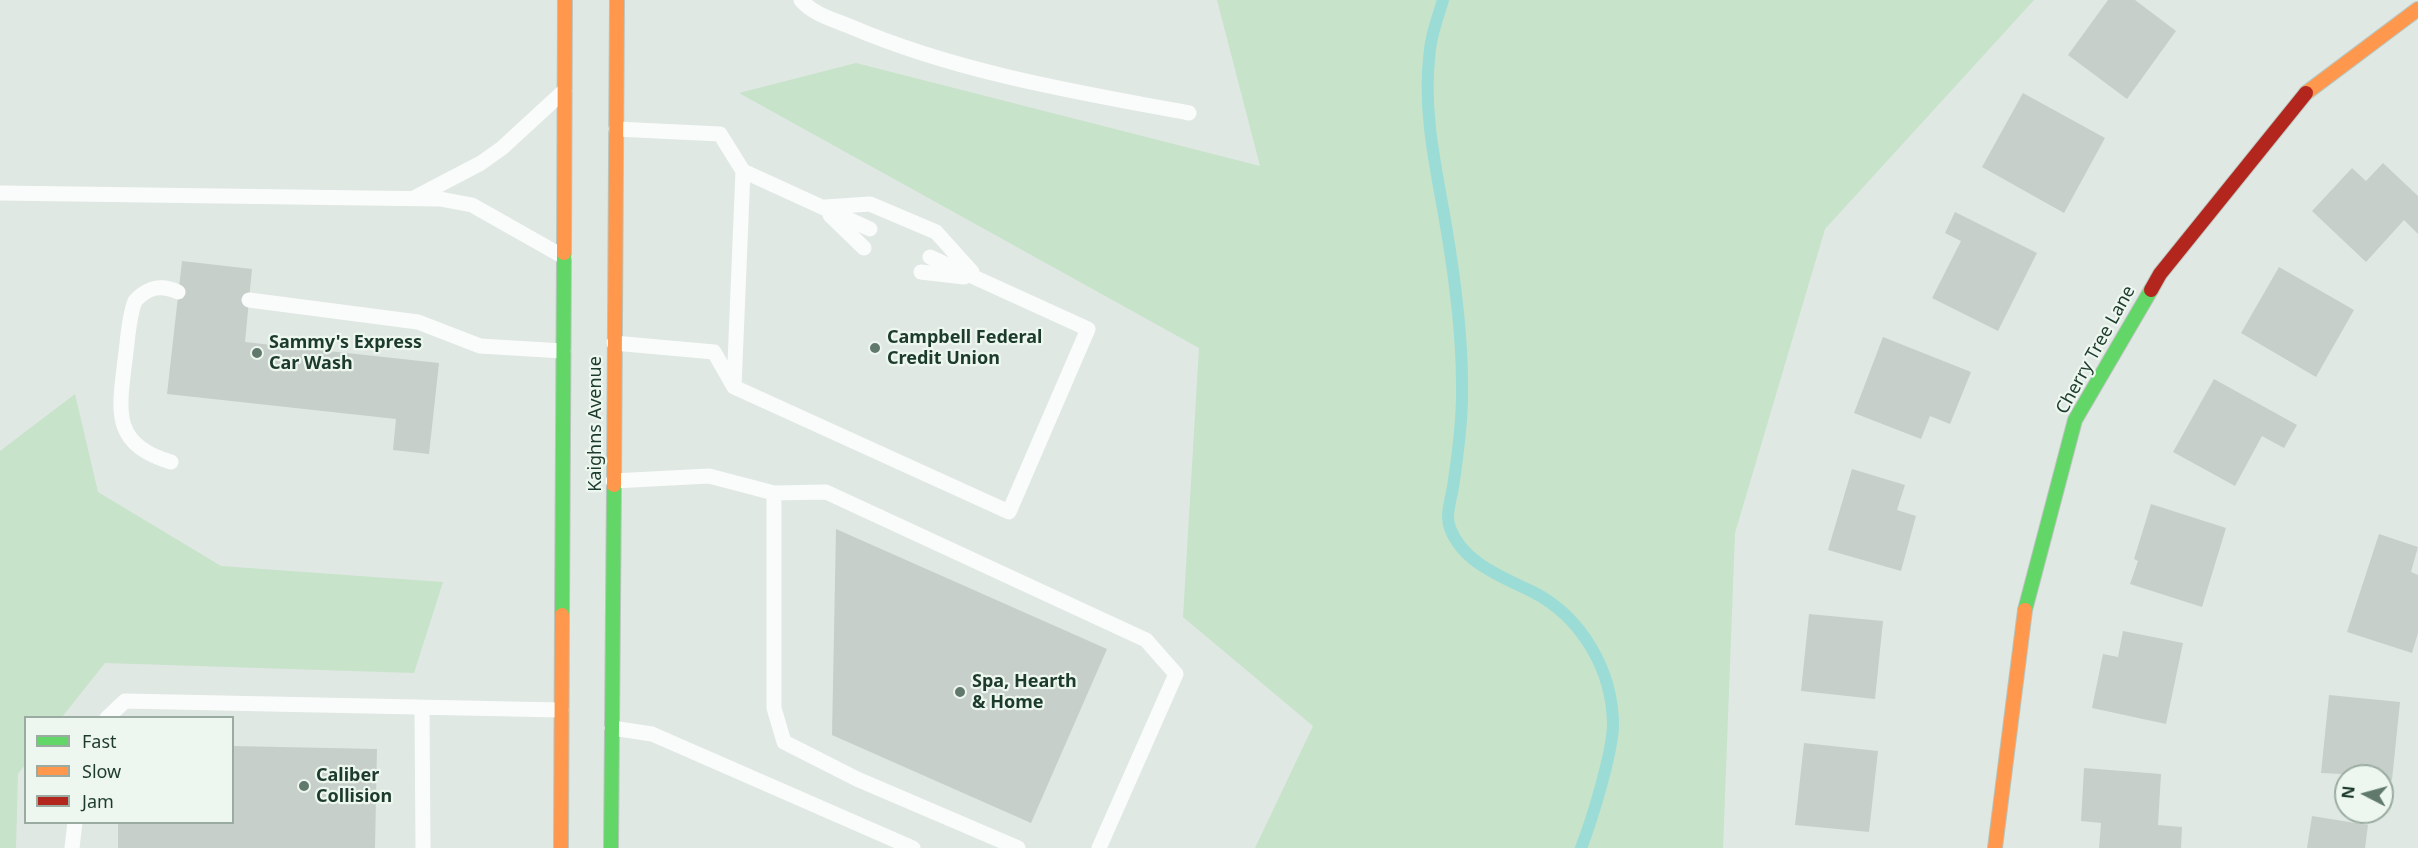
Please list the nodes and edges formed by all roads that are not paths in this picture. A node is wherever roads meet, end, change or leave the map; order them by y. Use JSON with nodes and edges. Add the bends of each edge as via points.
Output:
{"nodes":[{"id":1,"x":564,"y":0,"type":"edge"},
{"id":2,"x":616,"y":0,"type":"edge"},
{"id":3,"x":801,"y":0,"type":"edge"},
{"id":4,"x":2418,"y":9,"type":"edge"},
{"id":5,"x":564,"y":91,"type":"junction"},
{"id":6,"x":1189,"y":113,"type":"dead end"},
{"id":7,"x":616,"y":129,"type":"junction"},
{"id":8,"x":743,"y":171,"type":"junction"},
{"id":9,"x":0,"y":193,"type":"edge"},
{"id":10,"x":416,"y":197,"type":"junction"},
{"id":11,"x":821,"y":207,"type":"junction"},
{"id":12,"x":870,"y":229,"type":"dead end"},
{"id":13,"x":864,"y":248,"type":"dead end"},
{"id":14,"x":564,"y":257,"type":"junction"},
{"id":15,"x":930,"y":257,"type":"dead end"},
{"id":16,"x":921,"y":272,"type":"dead end"},
{"id":17,"x":979,"y":279,"type":"junction"},
{"id":18,"x":178,"y":292,"type":"dead end"},
{"id":19,"x":249,"y":300,"type":"dead end"},
{"id":20,"x":614,"y":343,"type":"junction"},
{"id":21,"x":563,"y":351,"type":"junction"},
{"id":22,"x":734,"y":387,"type":"junction"},
{"id":23,"x":171,"y":462,"type":"dead end"},
{"id":24,"x":613,"y":481,"type":"junction"},
{"id":25,"x":774,"y":493,"type":"junction"},
{"id":26,"x":422,"y":708,"type":"junction"},
{"id":27,"x":561,"y":710,"type":"junction"},
{"id":28,"x":108,"y":716,"type":"edge"},
{"id":29,"x":612,"y":728,"type":"junction"},
{"id":30,"x":75,"y":824,"type":"edge"},
{"id":31,"x":72,"y":848,"type":"edge"},
{"id":32,"x":423,"y":848,"type":"edge"},
{"id":33,"x":561,"y":848,"type":"edge"},
{"id":34,"x":611,"y":848,"type":"edge"},
{"id":35,"x":913,"y":848,"type":"edge"},
{"id":36,"x":1018,"y":848,"type":"edge"},
{"id":37,"x":1099,"y":848,"type":"edge"},
{"id":38,"x":1995,"y":848,"type":"edge"}],
"edges":[{"from":1,"to":5,"type":"main road","name":"Kaighns Avenue"},
{"from":2,"to":7,"type":"main road","name":"Kaighns Avenue"},
{"from":3,"to":6,"type":"lane","via":[[809,9],[872,36],[1028,84]]},
{"from":4,"to":38,"type":"main road","name":"Cherry Tree Lane","via":[[2300,98],[2160,274],[2075,420],[2023,619]]},
{"from":5,"to":10,"type":"lane","via":[[502,148]]},
{"from":5,"to":14,"type":"main road","name":"Kaighns Avenue"},
{"from":7,"to":8,"type":"lane","via":[[720,134]]},
{"from":7,"to":20,"type":"main road","name":"Kaighns Avenue"},
{"from":8,"to":11,"type":"lane"},
{"from":8,"to":22,"type":"lane"},
{"from":9,"to":10,"type":"lane"},
{"from":10,"to":14,"type":"lane","via":[[472,205]]},
{"from":11,"to":12,"type":"lane"},
{"from":11,"to":13,"type":"lane"},
{"from":11,"to":17,"type":"lane","via":[[870,204],[936,232]]},
{"from":14,"to":21,"type":"main road","name":"Kaighns Avenue"},
{"from":15,"to":17,"type":"lane"},
{"from":16,"to":17,"type":"lane"},
{"from":17,"to":22,"type":"lane","via":[[1088,329],[1009,512]]},
{"from":18,"to":23,"type":"lane","via":[[170,288],[150,289],[135,301],[119,401],[121,420],[129,436],[155,458]]},
{"from":19,"to":21,"type":"lane","via":[[418,322],[480,346]]},
{"from":20,"to":22,"type":"lane","via":[[714,352]]},
{"from":20,"to":24,"type":"main road","name":"Kaighns Avenue"},
{"from":21,"to":27,"type":"main road","name":"Kaighns Avenue"},
{"from":24,"to":25,"type":"lane","via":[[709,476]]},
{"from":24,"to":29,"type":"main road","name":"Kaighns Avenue"},
{"from":25,"to":36,"type":"lane","via":[[774,708],[783,742],[857,779]]},
{"from":25,"to":37,"type":"lane","via":[[826,492],[1146,640],[1176,674]]},
{"from":26,"to":27,"type":"lane"},
{"from":26,"to":28,"type":"lane","via":[[125,701]]},
{"from":26,"to":32,"type":"lane"},
{"from":27,"to":33,"type":"main road","name":"Kaighns Avenue"},
{"from":29,"to":34,"type":"main road","name":"Kaighns Avenue"},
{"from":29,"to":35,"type":"lane","via":[[652,734]]},
{"from":30,"to":31,"type":"lane"}]}
